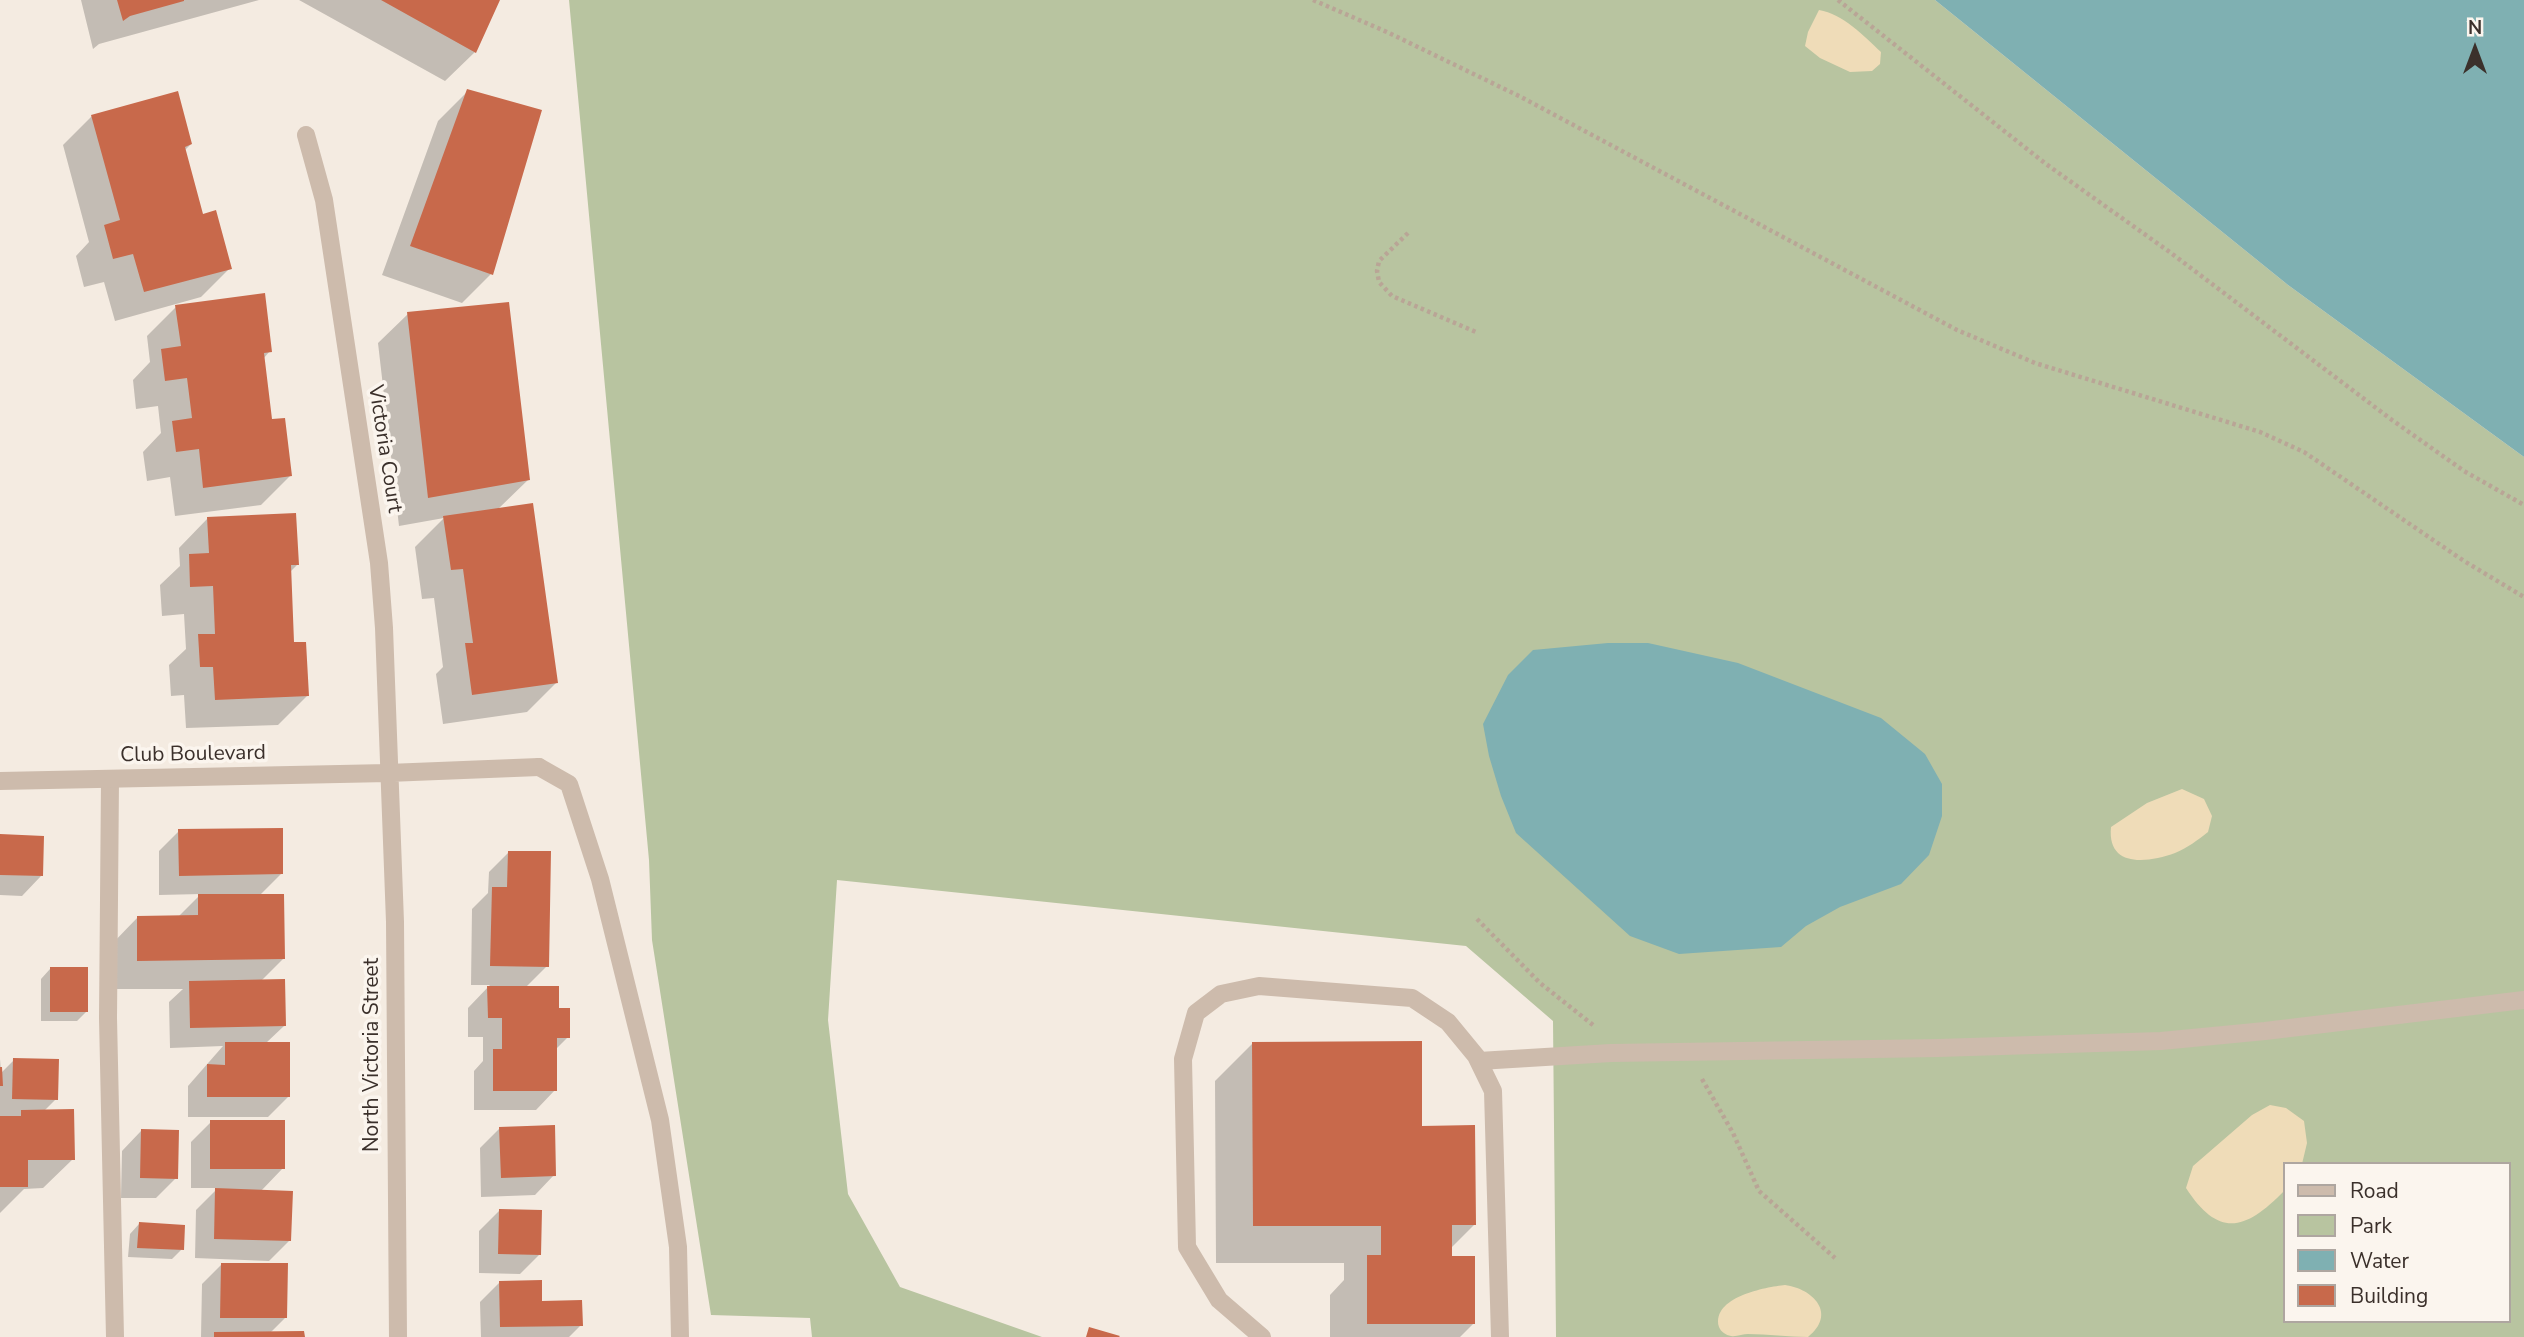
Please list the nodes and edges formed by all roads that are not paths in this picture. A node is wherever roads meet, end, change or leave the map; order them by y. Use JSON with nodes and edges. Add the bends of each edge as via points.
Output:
{"nodes":[{"id":1,"x":306,"y":135,"type":"dead end"},
{"id":2,"x":388,"y":773,"type":"junction"},
{"id":3,"x":110,"y":779,"type":"junction"},
{"id":4,"x":0,"y":781,"type":"edge"},
{"id":5,"x":2524,"y":1000,"type":"edge"},
{"id":6,"x":1479,"y":1061,"type":"junction"},
{"id":7,"x":115,"y":1337,"type":"edge"},
{"id":8,"x":398,"y":1337,"type":"edge"},
{"id":9,"x":681,"y":1337,"type":"edge"},
{"id":10,"x":1262,"y":1337,"type":"edge"},
{"id":11,"x":1500,"y":1337,"type":"edge"}],
"edges":[{"from":1,"to":2,"type":"street","name":"Victoria Court","via":[[324,200],[379,562]]},
{"from":2,"to":3,"type":"street","name":"Club Boulevard"},
{"from":2,"to":8,"type":"street","name":"North Victoria Street","via":[[395,922]]},
{"from":2,"to":9,"type":"street","name":"Club Boulevard","via":[[539,767],[569,783],[600,879],[660,1120],[678,1247]]},
{"from":3,"to":4,"type":"street","name":"Club Boulevard"},
{"from":3,"to":7,"type":"street","via":[[108,1018]]},
{"from":5,"to":6,"type":"street","via":[[2161,1041],[1611,1053]]},
{"from":6,"to":10,"type":"street","via":[[1448,1022],[1412,998],[1259,986],[1220,994],[1196,1013],[1183,1059],[1187,1247],[1219,1300]]},
{"from":6,"to":11,"type":"street","via":[[1493,1091]]}]}
